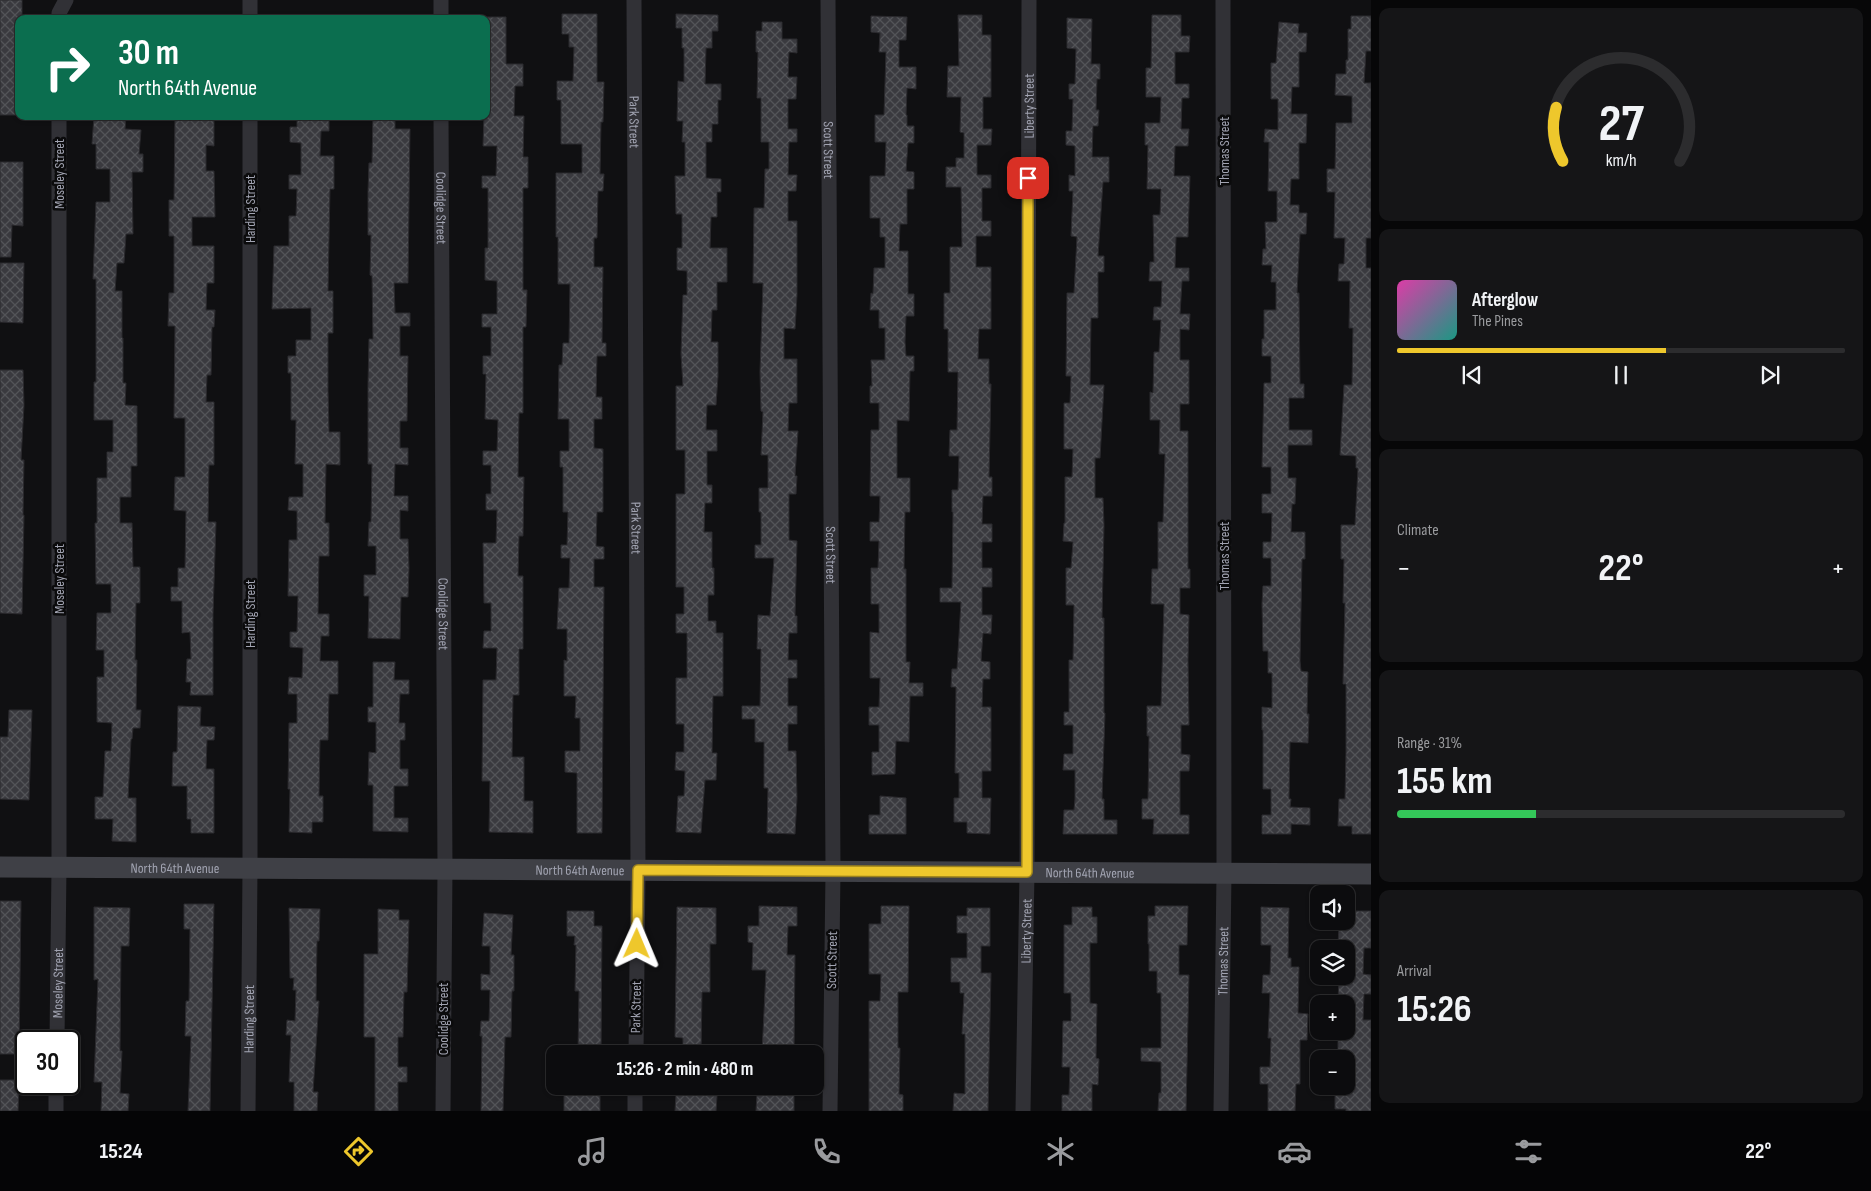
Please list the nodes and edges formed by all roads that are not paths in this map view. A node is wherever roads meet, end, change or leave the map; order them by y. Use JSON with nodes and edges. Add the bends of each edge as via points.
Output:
{"nodes":[{"id":1,"x":66,"y":0,"type":"edge"},
{"id":2,"x":250,"y":0,"type":"edge"},
{"id":3,"x":441,"y":0,"type":"edge"},
{"id":4,"x":634,"y":0,"type":"edge"},
{"id":5,"x":828,"y":0,"type":"edge"},
{"id":6,"x":1029,"y":0,"type":"edge"},
{"id":7,"x":1224,"y":0,"type":"edge"},
{"id":8,"x":59,"y":15,"type":"edge"},
{"id":9,"x":250,"y":15,"type":"edge"},
{"id":10,"x":441,"y":15,"type":"edge"},
{"id":11,"x":59,"y":120,"type":"edge"},
{"id":12,"x":250,"y":120,"type":"edge"},
{"id":13,"x":442,"y":120,"type":"edge"},
{"id":14,"x":0,"y":867,"type":"edge"},
{"id":15,"x":59,"y":867,"type":"junction"},
{"id":16,"x":250,"y":868,"type":"junction"},
{"id":17,"x":445,"y":869,"type":"junction"},
{"id":18,"x":638,"y":870,"type":"junction"},
{"id":19,"x":833,"y":871,"type":"junction"},
{"id":20,"x":1027,"y":872,"type":"junction"},
{"id":21,"x":1224,"y":873,"type":"junction"},
{"id":22,"x":1371,"y":874,"type":"edge"},
{"id":23,"x":57,"y":1030,"type":"edge"},
{"id":24,"x":636,"y":1045,"type":"edge"},
{"id":25,"x":56,"y":1095,"type":"edge"},
{"id":26,"x":635,"y":1095,"type":"edge"},
{"id":27,"x":56,"y":1111,"type":"edge"},
{"id":28,"x":248,"y":1111,"type":"edge"},
{"id":29,"x":443,"y":1111,"type":"edge"},
{"id":30,"x":635,"y":1111,"type":"edge"},
{"id":31,"x":830,"y":1111,"type":"edge"},
{"id":32,"x":1024,"y":1111,"type":"edge"},
{"id":33,"x":1221,"y":1111,"type":"edge"}],
"edges":[{"from":1,"to":8,"type":"street"},
{"from":2,"to":9,"type":"street"},
{"from":3,"to":10,"type":"street"},
{"from":4,"to":18,"type":"street","name":"Park Street"},
{"from":5,"to":19,"type":"street","name":"Scott Street"},
{"from":6,"to":20,"type":"street","name":"Liberty Street"},
{"from":7,"to":21,"type":"street","name":"Thomas Street"},
{"from":11,"to":15,"type":"street","name":"Moseley Street"},
{"from":12,"to":16,"type":"street","name":"Harding Street"},
{"from":13,"to":17,"type":"street","name":"Coolidge Street"},
{"from":14,"to":15,"type":"street","name":"North 64th Avenue"},
{"from":15,"to":16,"type":"street","name":"North 64th Avenue"},
{"from":15,"to":23,"type":"street","name":"Moseley Street"},
{"from":16,"to":17,"type":"street","name":"North 64th Avenue"},
{"from":16,"to":28,"type":"street","name":"Harding Street"},
{"from":17,"to":18,"type":"street","name":"North 64th Avenue"},
{"from":17,"to":29,"type":"street","name":"Coolidge Street"},
{"from":18,"to":19,"type":"street","name":"North 64th Avenue"},
{"from":18,"to":24,"type":"street","name":"Park Street"},
{"from":19,"to":20,"type":"street","name":"North 64th Avenue"},
{"from":19,"to":31,"type":"street","name":"Scott Street"},
{"from":20,"to":21,"type":"street","name":"North 64th Avenue"},
{"from":20,"to":32,"type":"street","name":"Liberty Street"},
{"from":21,"to":22,"type":"street","name":"North 64th Avenue"},
{"from":21,"to":33,"type":"street","name":"Thomas Street"},
{"from":25,"to":27,"type":"street"},
{"from":26,"to":30,"type":"street"}]}
